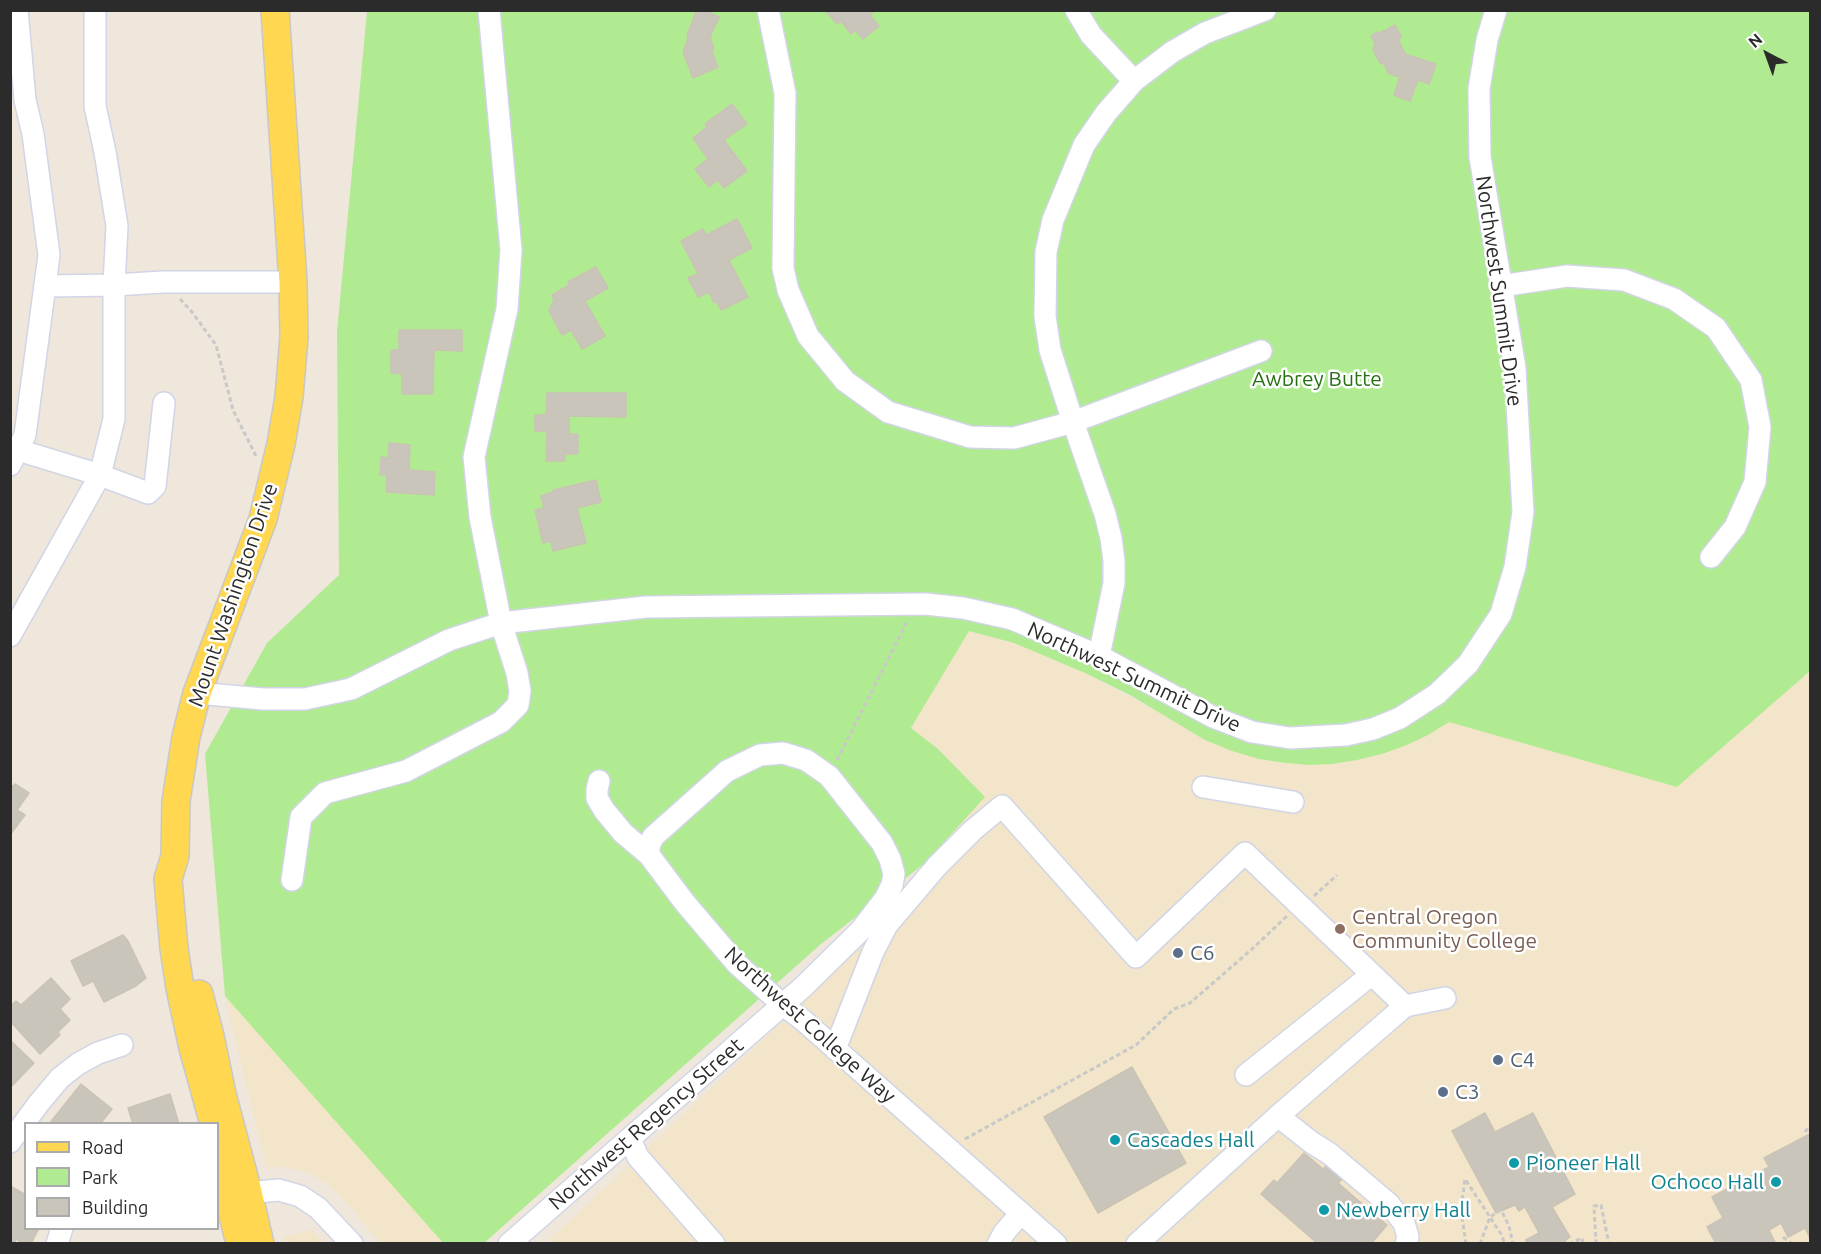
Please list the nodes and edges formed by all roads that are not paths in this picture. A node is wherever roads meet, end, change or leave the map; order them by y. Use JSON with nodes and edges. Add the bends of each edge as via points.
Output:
{"nodes":[{"id":1,"x":17,"y":10,"type":"edge"},
{"id":2,"x":95,"y":10,"type":"edge"},
{"id":3,"x":275,"y":10,"type":"edge"},
{"id":4,"x":489,"y":10,"type":"edge"},
{"id":5,"x":768,"y":10,"type":"edge"},
{"id":6,"x":1076,"y":10,"type":"edge"},
{"id":7,"x":1265,"y":10,"type":"edge"},
{"id":8,"x":1496,"y":10,"type":"edge"},
{"id":9,"x":1134,"y":81,"type":"junction"},
{"id":10,"x":293,"y":282,"type":"junction"},
{"id":11,"x":114,"y":285,"type":"junction"},
{"id":12,"x":46,"y":286,"type":"junction"},
{"id":13,"x":1501,"y":286,"type":"junction"},
{"id":14,"x":1261,"y":351,"type":"dead end"},
{"id":15,"x":164,"y":403,"type":"dead end"},
{"id":16,"x":1073,"y":422,"type":"junction"},
{"id":17,"x":14,"y":457,"type":"edge"},
{"id":18,"x":100,"y":475,"type":"junction"},
{"id":19,"x":1711,"y":557,"type":"dead end"},
{"id":20,"x":501,"y":623,"type":"junction"},
{"id":21,"x":10,"y":636,"type":"edge"},
{"id":22,"x":1099,"y":656,"type":"junction"},
{"id":23,"x":197,"y":693,"type":"junction"},
{"id":24,"x":599,"y":781,"type":"dead end"},
{"id":25,"x":1203,"y":787,"type":"dead end"},
{"id":26,"x":1293,"y":802,"type":"dead end"},
{"id":27,"x":649,"y":855,"type":"junction"},
{"id":28,"x":176,"y":856,"type":"junction"},
{"id":29,"x":291,"y":880,"type":"dead end"},
{"id":30,"x":1371,"y":975,"type":"junction"},
{"id":31,"x":1445,"y":998,"type":"dead end"},
{"id":32,"x":783,"y":1005,"type":"junction"},
{"id":33,"x":1405,"y":1006,"type":"junction"},
{"id":34,"x":122,"y":1045,"type":"dead end"},
{"id":35,"x":835,"y":1049,"type":"junction"},
{"id":36,"x":1246,"y":1075,"type":"dead end"},
{"id":37,"x":1278,"y":1116,"type":"junction"},
{"id":38,"x":25,"y":1122,"type":"edge"},
{"id":39,"x":213,"y":1122,"type":"edge"},
{"id":40,"x":24,"y":1123,"type":"edge"},
{"id":41,"x":630,"y":1139,"type":"junction"},
{"id":42,"x":219,"y":1140,"type":"edge"},
{"id":43,"x":10,"y":1142,"type":"edge"},
{"id":44,"x":24,"y":1151,"type":"edge"},
{"id":45,"x":231,"y":1194,"type":"edge"},
{"id":46,"x":1021,"y":1213,"type":"junction"},
{"id":47,"x":240,"y":1244,"type":"edge"},
{"id":48,"x":260,"y":1244,"type":"edge"},
{"id":49,"x":352,"y":1244,"type":"edge"},
{"id":50,"x":509,"y":1244,"type":"edge"},
{"id":51,"x":714,"y":1244,"type":"edge"},
{"id":52,"x":998,"y":1244,"type":"edge"},
{"id":53,"x":1056,"y":1244,"type":"edge"},
{"id":54,"x":1137,"y":1244,"type":"edge"},
{"id":55,"x":1406,"y":1244,"type":"edge"}],
"edges":[{"from":1,"to":12,"type":"street","via":[[25,100],[50,255]]},
{"from":2,"to":11,"type":"street","via":[[95,106],[117,226]]},
{"from":3,"to":10,"type":"main road","name":"Mount Washington Drive"},
{"from":4,"to":20,"type":"street","via":[[511,250],[507,309],[474,458],[480,517]]},
{"from":5,"to":16,"type":"street","via":[[785,93],[783,268],[808,336],[845,381],[888,412],[970,437],[1014,438]]},
{"from":6,"to":9,"type":"street","via":[[1091,34]]},
{"from":7,"to":9,"type":"street","via":[[1205,33]]},
{"from":8,"to":13,"type":"street","name":"Northwest Summit Drive","via":[[1479,89],[1480,157]]},
{"from":9,"to":16,"type":"street","via":[[1083,145],[1053,220],[1046,252],[1048,339]]},
{"from":10,"to":11,"type":"street"},
{"from":10,"to":23,"type":"main road","name":"Mount Washington Drive","via":[[294,337],[281,444],[262,519]]},
{"from":11,"to":12,"type":"street"},
{"from":11,"to":18,"type":"street","via":[[114,419]]},
{"from":12,"to":17,"type":"street","via":[[25,435]]},
{"from":13,"to":19,"type":"street","via":[[1567,276],[1624,280],[1674,299],[1716,328],[1751,380],[1760,427],[1755,482],[1735,527]]},
{"from":13,"to":22,"type":"street","name":"Northwest Summit Drive","via":[[1515,368],[1523,512],[1515,567],[1501,614],[1468,664],[1437,694],[1400,718],[1374,729],[1290,738],[1252,732],[1213,717]]},
{"from":14,"to":16,"type":"street"},
{"from":15,"to":18,"type":"street","via":[[155,486],[148,493]]},
{"from":16,"to":22,"type":"street","via":[[1105,514],[1114,561],[1114,583]]},
{"from":17,"to":18,"type":"street"},
{"from":18,"to":21,"type":"street"},
{"from":20,"to":22,"type":"street","name":"Northwest Summit Drive","via":[[646,607],[916,604],[963,608],[1012,619]]},
{"from":20,"to":23,"type":"street","name":"Northwest Summit Drive","via":[[449,640],[351,689],[305,699]]},
{"from":20,"to":29,"type":"street","via":[[517,673],[518,705],[501,722],[406,771],[325,793],[301,817]]},
{"from":23,"to":28,"type":"main road","name":"Mount Washington Drive","via":[[176,801]]},
{"from":24,"to":27,"type":"street","name":"Northwest College Way","via":[[597,798],[604,810]]},
{"from":25,"to":26,"type":"street"},
{"from":27,"to":32,"type":"street","name":"Northwest College Way","via":[[737,964]]},
{"from":27,"to":32,"type":"street","name":"Northwest Regency Street","via":[[653,837],[727,771],[760,755],[783,753],[806,760],[829,776],[882,843],[894,874],[892,885],[861,930]]},
{"from":28,"to":39,"type":"main road","name":"Mount Washington Drive","via":[[168,879],[174,948],[193,1048]]},
{"from":28,"to":45,"type":"main road","name":"Mount Washington Drive","via":[[184,879],[199,993],[222,1094]]},
{"from":30,"to":33,"type":"street"},
{"from":30,"to":35,"type":"street","via":[[1245,853],[1136,957],[1002,806],[937,866],[887,925]]},
{"from":30,"to":36,"type":"street"},
{"from":31,"to":33,"type":"street"},
{"from":32,"to":35,"type":"street","name":"Northwest College Way"},
{"from":32,"to":41,"type":"street","name":"Northwest Regency Street"},
{"from":33,"to":37,"type":"street"},
{"from":34,"to":38,"type":"street","via":[[98,1053],[60,1078]]},
{"from":35,"to":46,"type":"street","name":"Northwest College Way"},
{"from":37,"to":54,"type":"street"},
{"from":37,"to":55,"type":"street","via":[[1389,1204],[1404,1223]]},
{"from":40,"to":43,"type":"street"},
{"from":41,"to":50,"type":"street","name":"Northwest Regency Street"},
{"from":41,"to":51,"type":"street","via":[[638,1157]]},
{"from":42,"to":45,"type":"main road","name":"Mount Washington Drive"},
{"from":43,"to":44,"type":"street"},
{"from":45,"to":47,"type":"main road","name":"Mount Washington Drive"},
{"from":45,"to":48,"type":"main road","name":"Mount Washington Drive"},
{"from":45,"to":49,"type":"street","via":[[279,1190],[300,1196],[318,1208]]},
{"from":46,"to":52,"type":"street"},
{"from":46,"to":53,"type":"street","name":"Northwest College Way"}]}
